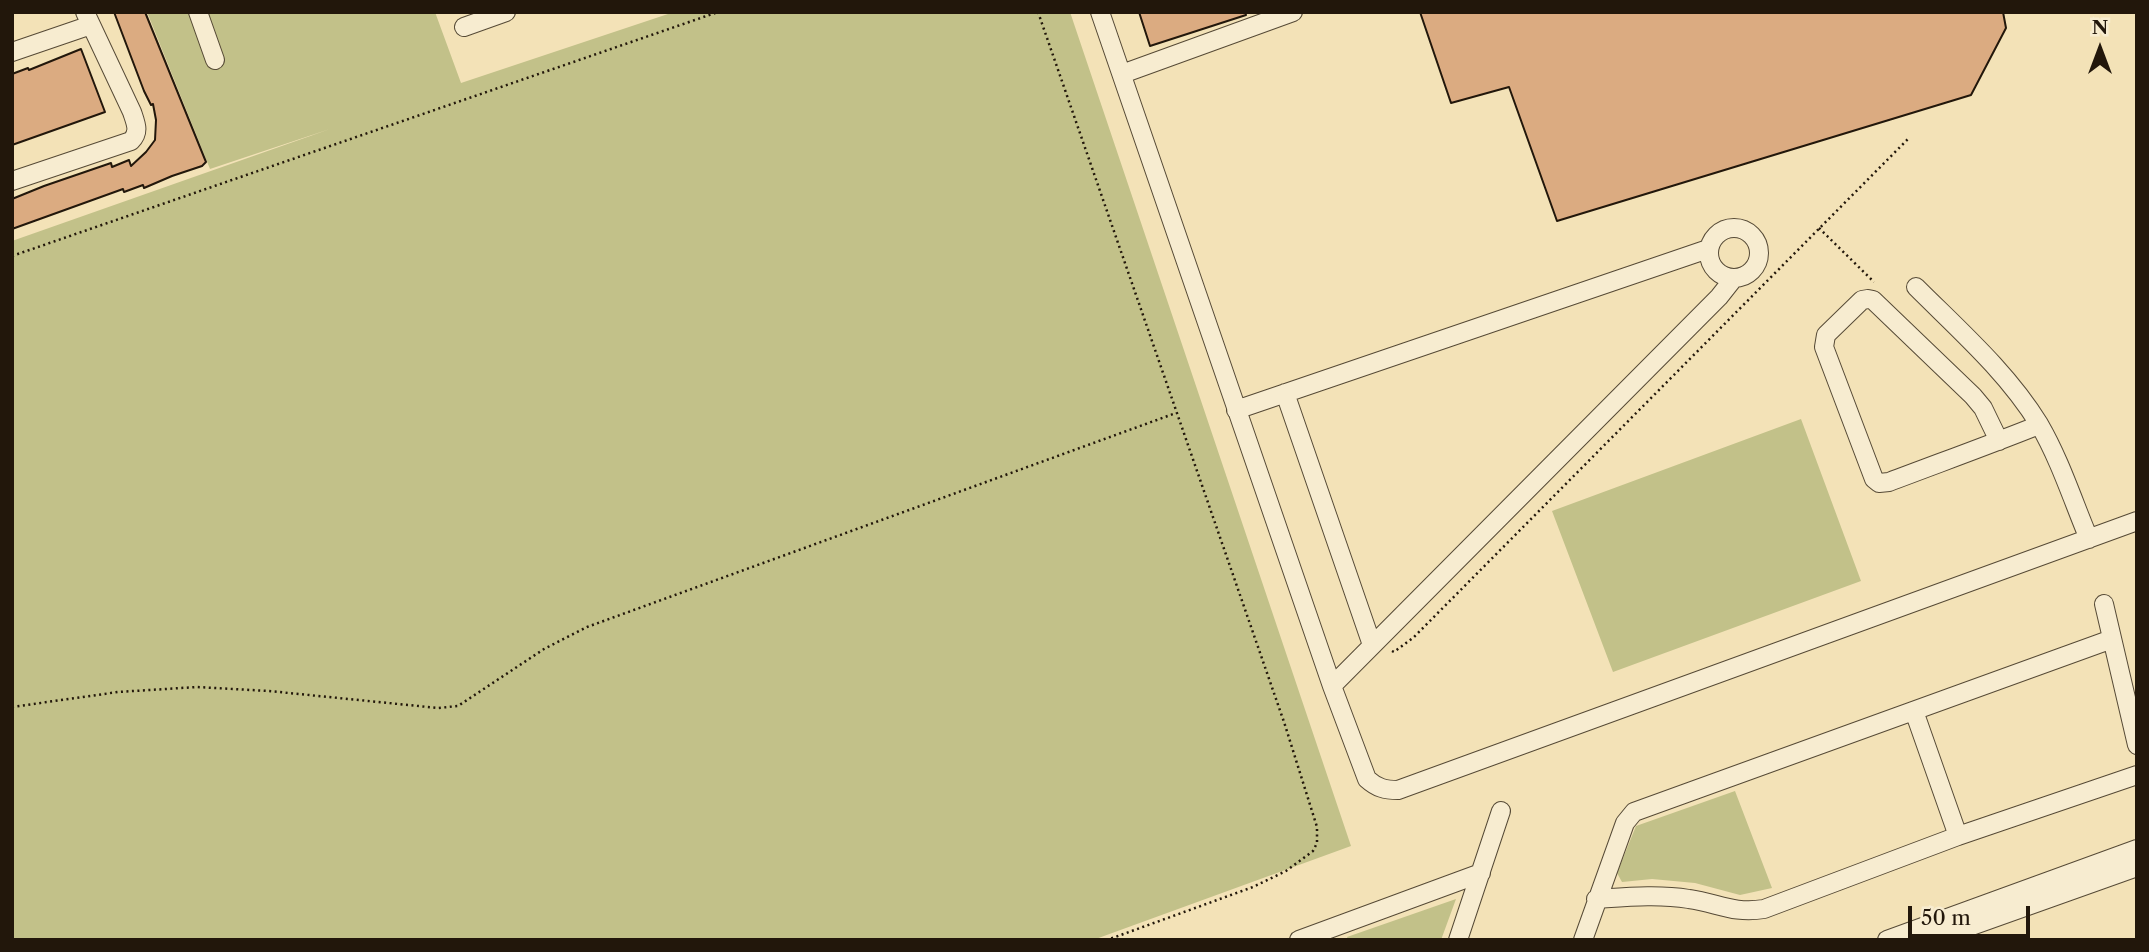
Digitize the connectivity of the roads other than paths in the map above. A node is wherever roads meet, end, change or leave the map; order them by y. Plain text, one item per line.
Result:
1 (198, 12) edge
2 (1100, 12) edge
3 (1293, 12) edge
4 (502, 13) edge
5 (88, 19) edge
6 (464, 27) dead end
7 (12, 52) edge
8 (215, 60) dead end
9 (1122, 75) junction
10 (12, 181) edge
11 (1708, 249) junction
12 (1734, 278) junction
13 (1916, 287) dead end
14 (1285, 393) junction
15 (1236, 410) junction
16 (2039, 425) junction
17 (1998, 441) junction
18 (2137, 521) edge
19 (2089, 539) junction
20 (2104, 604) dead end
21 (2112, 639) junction
22 (1372, 645) junction
23 (1332, 687) junction
24 (1914, 711) junction
25 (2137, 745) edge
26 (2137, 775) edge
27 (1501, 811) dead end
28 (1958, 836) junction
29 (2137, 849) edge
30 (2137, 867) edge
31 (1481, 873) junction
32 (1596, 900) junction
33 (1331, 934) edge
34 (1299, 940) edge
35 (1458, 940) edge
36 (1583, 940) edge
37 (1887, 940) edge
38 (1932, 940) edge

1 - 8 street
2 - 9 street
3 - 9 street
4 - 6 street
5 - 7 street
5 - 10 street
9 - 15 street
11 - 12 street
11 - 12 street
11 - 14 street
12 - 22 street
13 - 16 street
14 - 15 street
14 - 22 street
15 - 23 street
16 - 17 street
16 - 19 street
17 - 17 street
18 - 19 street
19 - 23 street
20 - 21 street
21 - 24 street
21 - 25 street
22 - 23 street
24 - 28 street
24 - 32 street
26 - 28 street
27 - 31 street
28 - 32 street
29 - 37 street
30 - 38 street
31 - 33 street
31 - 35 street
32 - 36 street
33 - 34 street

